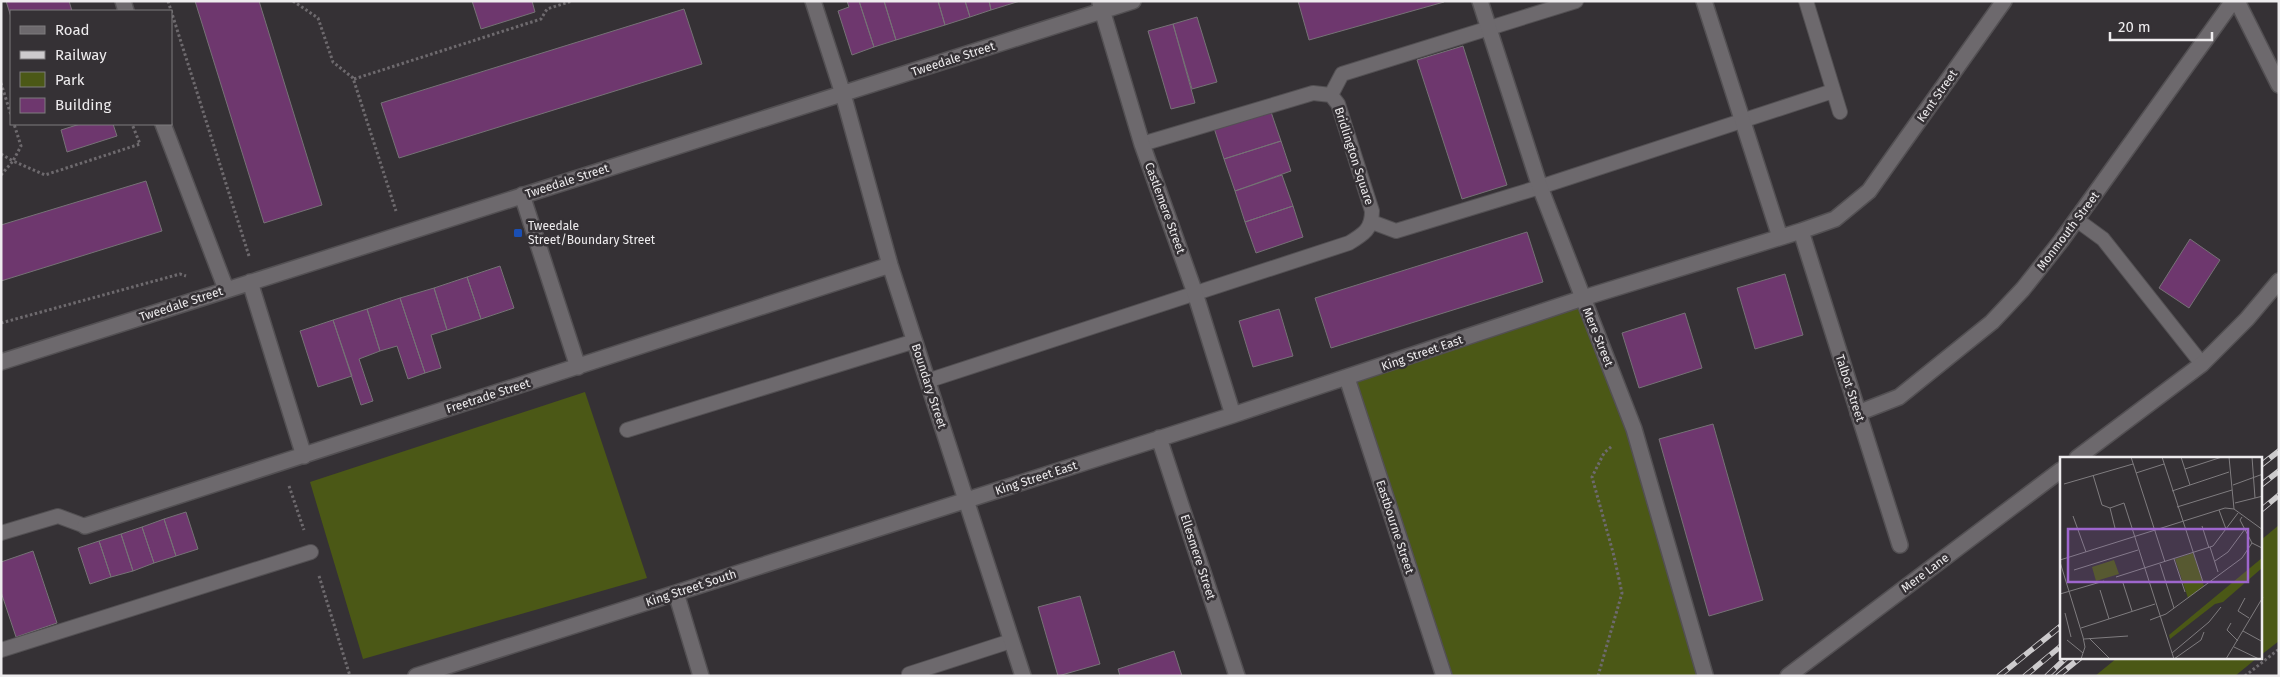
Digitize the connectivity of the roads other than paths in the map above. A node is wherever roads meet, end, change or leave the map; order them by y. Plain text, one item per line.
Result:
1 (813, 1) edge
2 (1133, 1) edge
3 (1480, 1) edge
4 (1576, 1) edge
5 (1704, 1) edge
6 (1806, 1) edge
7 (2233, 1) edge
8 (2237, 1) edge
9 (1999, 4) edge
10 (1101, 6) edge
11 (1490, 28) junction
12 (2279, 85) edge
13 (1834, 91) junction
14 (843, 94) junction
15 (1331, 95) junction
16 (1840, 112) dead end
17 (1743, 122) junction
18 (163, 125) edge
19 (1142, 144) junction
20 (1540, 187) junction
21 (1869, 191) joint
22 (522, 195) junction
23 (2077, 220) junction
24 (1372, 222) junction
25 (1801, 231) junction
26 (1780, 238) junction
27 (890, 265) junction
28 (253, 281) junction
29 (2279, 281) edge
30 (226, 289) junction
31 (1195, 293) junction
32 (1583, 298) junction
33 (915, 340) junction
34 (1, 362) edge
35 (2202, 364) junction
36 (578, 367) junction
37 (1347, 378) junction
38 (928, 381) junction
39 (1858, 413) junction
40 (1233, 414) junction
41 (627, 430) dead end
42 (1159, 438) junction
43 (304, 456) junction
44 (2078, 457) edge
45 (2060, 471) edge
46 (966, 500) junction
47 (85, 526) joint
48 (1, 533) edge
49 (1900, 546) dead end
50 (311, 552) dead end
51 (676, 593) junction
52 (1011, 641) junction
53 (1, 650) edge
54 (910, 674) dead end
55 (1705, 675) edge
56 (416, 676) edge
57 (701, 676) edge
58 (1022, 676) edge
59 (1237, 676) edge
60 (1444, 676) edge
61 (1788, 676) edge

1 - 14 street, Boundary Street
2 - 10 street, Tweedale Street
3 - 11 street, Mere Street
4 - 11 lane
5 - 17 street
6 - 13 lane
7 - 23 street, Monmouth Street
8 - 12 street
9 - 21 street, Kent Street
10 - 14 street, Tweedale Street
10 - 19 street, Castlemere Street
11 - 15 lane
11 - 20 street, Mere Street
13 - 16 lane
13 - 17 lane
14 - 22 street, Tweedale Street
14 - 27 street, Boundary Street
15 - 19 lane, Bridlington Square
15 - 24 lane, Bridlington Square
17 - 20 lane
17 - 26 street
18 - 30 street
19 - 31 street, Castlemere Street
20 - 24 lane
20 - 32 street, Mere Street
21 - 25 street, King Street East
22 - 28 street, Tweedale Street
22 - 36 street
23 - 35 lane
23 - 39 street, Monmouth Street
24 - 31 lane, Bridlington Square
25 - 26 street, King Street East
25 - 39 street, Talbot Street
26 - 32 street, King Street East
27 - 33 street, Boundary Street
27 - 36 street, Freetrade Street
28 - 30 street, Tweedale Street
28 - 43 street
29 - 35 street
30 - 34 street, Tweedale Street
31 - 38 lane, Bridlington Square
31 - 40 street, Castlemere Street
32 - 37 street, King Street East
32 - 55 street, Mere Street
33 - 38 street, Boundary Street
33 - 41 lane
35 - 44 street
36 - 43 street, Freetrade Street
37 - 40 street, King Street East
37 - 60 street, Eastbourne Street
38 - 46 street, Boundary Street
39 - 49 street, Talbot Street
40 - 42 street, King Street East
42 - 46 street, King Street East
42 - 59 street, Ellesmere Street
43 - 47 street, Freetrade Street
45 - 61 street, Mere Lane
46 - 51 street, King Street South
46 - 52 street, Boundary Street
47 - 48 lane
50 - 53 lane
51 - 56 street, King Street South
51 - 57 street
52 - 54 lane
52 - 58 street, Boundary Street

